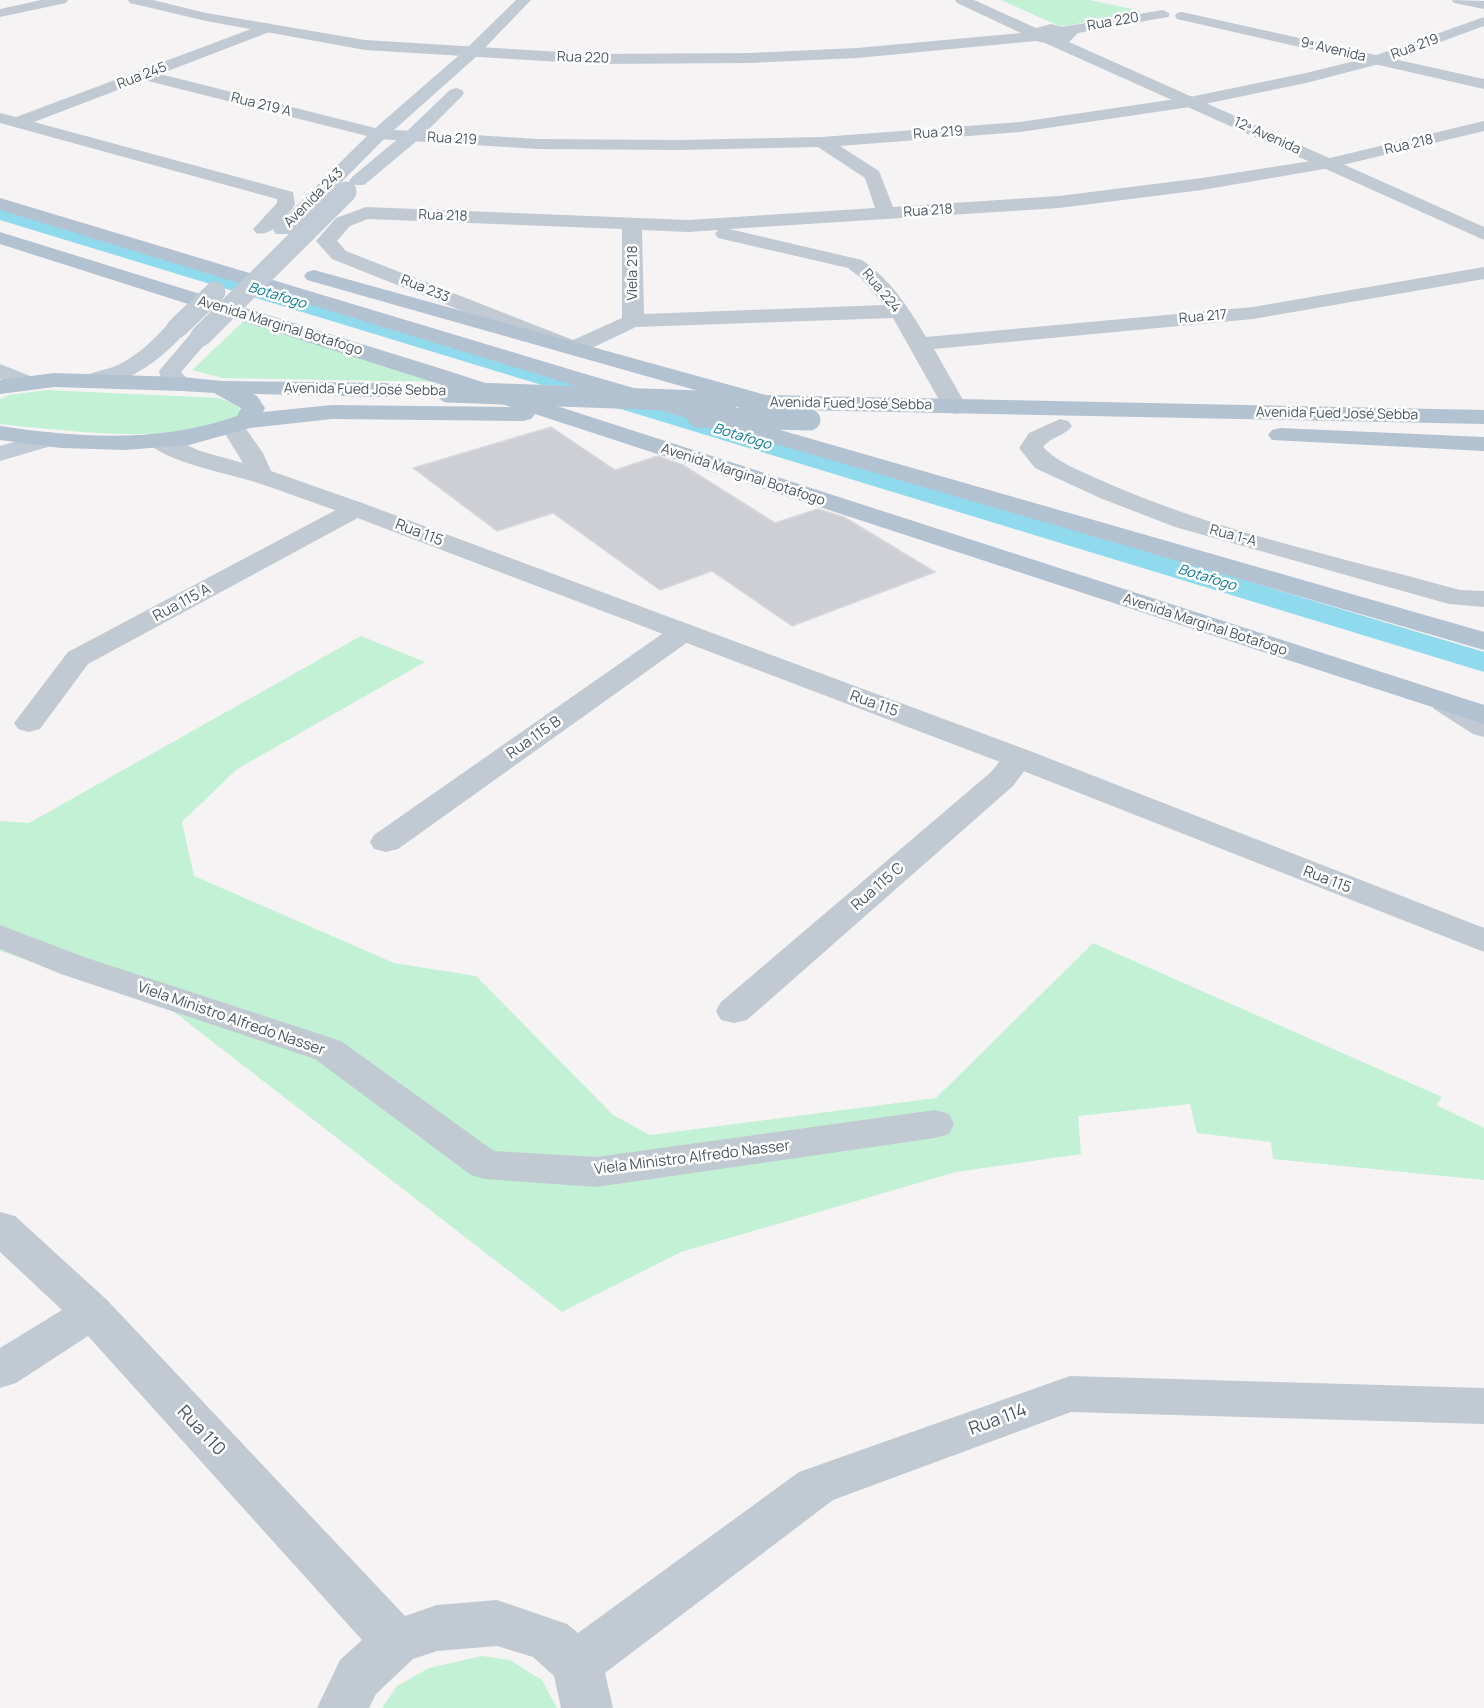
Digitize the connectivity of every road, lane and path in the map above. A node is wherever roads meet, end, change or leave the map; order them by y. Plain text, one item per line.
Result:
1 (61, 0) edge
2 (135, 0) edge
3 (524, 0) edge
4 (962, 0) edge
5 (988, 0) edge
6 (1459, 0) edge
7 (1129, 4) dead end
8 (1484, 5) edge
9 (1173, 9) junction
10 (0, 13) edge
11 (1484, 21) edge
12 (267, 28) junction
13 (1052, 34) junction
14 (510, 39) dead end
15 (471, 53) junction
16 (495, 54) junction
17 (1384, 58) junction
18 (144, 75) junction
19 (1484, 76) edge
20 (1484, 84) edge
21 (1211, 98) junction
22 (1190, 102) junction
23 (8, 121) edge
24 (1484, 126) edge
25 (379, 134) junction
26 (412, 136) junction
27 (822, 142) junction
28 (1352, 159) junction
29 (1330, 163) junction
30 (4, 205) edge
31 (366, 213) joint
32 (886, 214) junction
33 (1484, 216) edge
34 (632, 225) junction
35 (688, 226) junction
36 (273, 230) junction
37 (1484, 234) edge
38 (0, 238) edge
39 (1484, 273) edge
40 (899, 311) junction
41 (633, 321) junction
42 (919, 344) junction
43 (575, 349) junction
44 (94, 380) junction
45 (6, 382) edge
46 (182, 384) junction
47 (218, 387) junction
48 (767, 403) junction
49 (955, 406) junction
50 (1484, 417) edge
51 (821, 420) junction
52 (240, 424) junction
53 (1059, 426) junction
54 (0, 433) edge
55 (50, 439) junction
56 (159, 441) junction
57 (1484, 444) edge
58 (0, 454) edge
59 (261, 476) junction
60 (356, 510) junction
61 (1484, 599) edge
62 (682, 633) junction
63 (1484, 641) edge
64 (1445, 703) junction
65 (1484, 715) edge
66 (29, 723) dead end
67 (1484, 728) edge
68 (1019, 758) junction
69 (386, 842) dead end
70 (0, 936) edge
71 (1484, 941) edge
72 (734, 1011) dead end
73 (935, 1124) dead end
74 (0, 1227) edge
75 (92, 1312) junction
76 (0, 1370) edge
77 (1484, 1406) edge
78 (396, 1642) junction
79 (582, 1686) edge
80 (343, 1708) edge

1 - 10 street
2 - 12 street, Rua 220
3 - 15 main road, Avenida 243
4 - 13 street, 12ª Avenida
5 - 13 street, 12ª Avenida
6 - 8 street
7 - 9 street, 9ª Avenida
9 - 13 street, Rua 220
9 - 17 street, 9ª Avenida
11 - 17 street, Rua 219
12 - 15 street, Rua 220
12 - 18 street, Rua 245
13 - 16 street, Rua 220
13 - 21 street, 12ª Avenida
13 - 22 street, 12ª Avenida
14 - 16 main road, Avenida 243
15 - 16 street, Rua 220
15 - 25 main road, Avenida 243
16 - 26 main road, Avenida 243
17 - 19 street, 9ª Avenida
17 - 20 street, 9ª Avenida
17 - 21 street, Rua 219
18 - 23 street, Rua 245
18 - 25 street, Rua 219 A
21 - 22 street, Rua 219
21 - 28 street, 12ª Avenida
22 - 27 street, Rua 219
22 - 29 street, 12ª Avenida
23 - 36 street
24 - 28 street, Rua 218
25 - 26 street, Rua 219
25 - 36 main road, Avenida 243
26 - 27 street, Rua 219
26 - 46 main road, Avenida 243, bridge
27 - 32 street
28 - 29 street, Rua 218
28 - 33 street, 12ª Avenida
29 - 32 street, Rua 218
29 - 37 street, 12ª Avenida
30 - 43 main road
30 - 63 main road
31 - 34 street, Rua 218
31 - 43 street, Rua 233
32 - 35 street, Rua 218
34 - 35 street, Rua 218
34 - 41 street, Viela 218
35 - 40 street, Rua 224
36 - 44 main road, Avenida 243, bridge
38 - 64 main road, Avenida Marginal Botafogo
39 - 42 street, Rua 217
40 - 41 street
40 - 42 street, Rua 224
41 - 43 street
42 - 49 street, Rua 224
43 - 48 main road
44 - 45 main road
44 - 46 main road
46 - 47 main road
47 - 48 main road, Avenida Fued José Sebba, bridge
47 - 52 main road
48 - 49 main road, Avenida Fued José Sebba
49 - 50 main road, Avenida Fued José Sebba
49 - 51 main road
51 - 52 main road, Avenida Fued José Sebba, bridge
51 - 53 main road, Avenida Fued José Sebba
52 - 56 main road, Avenida Fued José Sebba
52 - 59 street
53 - 57 main road, Avenida Fued José Sebba
53 - 61 street, Rua 1-A
54 - 55 main road, Avenida Fued José Sebba
55 - 56 main road, Avenida Fued José Sebba
55 - 58 main road
56 - 59 street, Rua 115
59 - 60 street, Rua 115
60 - 62 street, Rua 115
60 - 66 street, Rua 115 A
62 - 68 street, Rua 115
62 - 69 street, Rua 115 B
64 - 65 main road, Avenida Marginal Botafogo
64 - 67 street
68 - 71 street, Rua 115
68 - 72 street, Rua 115 C
70 - 73 street, Viela Ministro Alfredo Nasser
74 - 75 street, Rua 110
75 - 76 street
75 - 78 street, Rua 110
77 - 79 street, Rua 114
78 - 79 street
78 - 80 street

